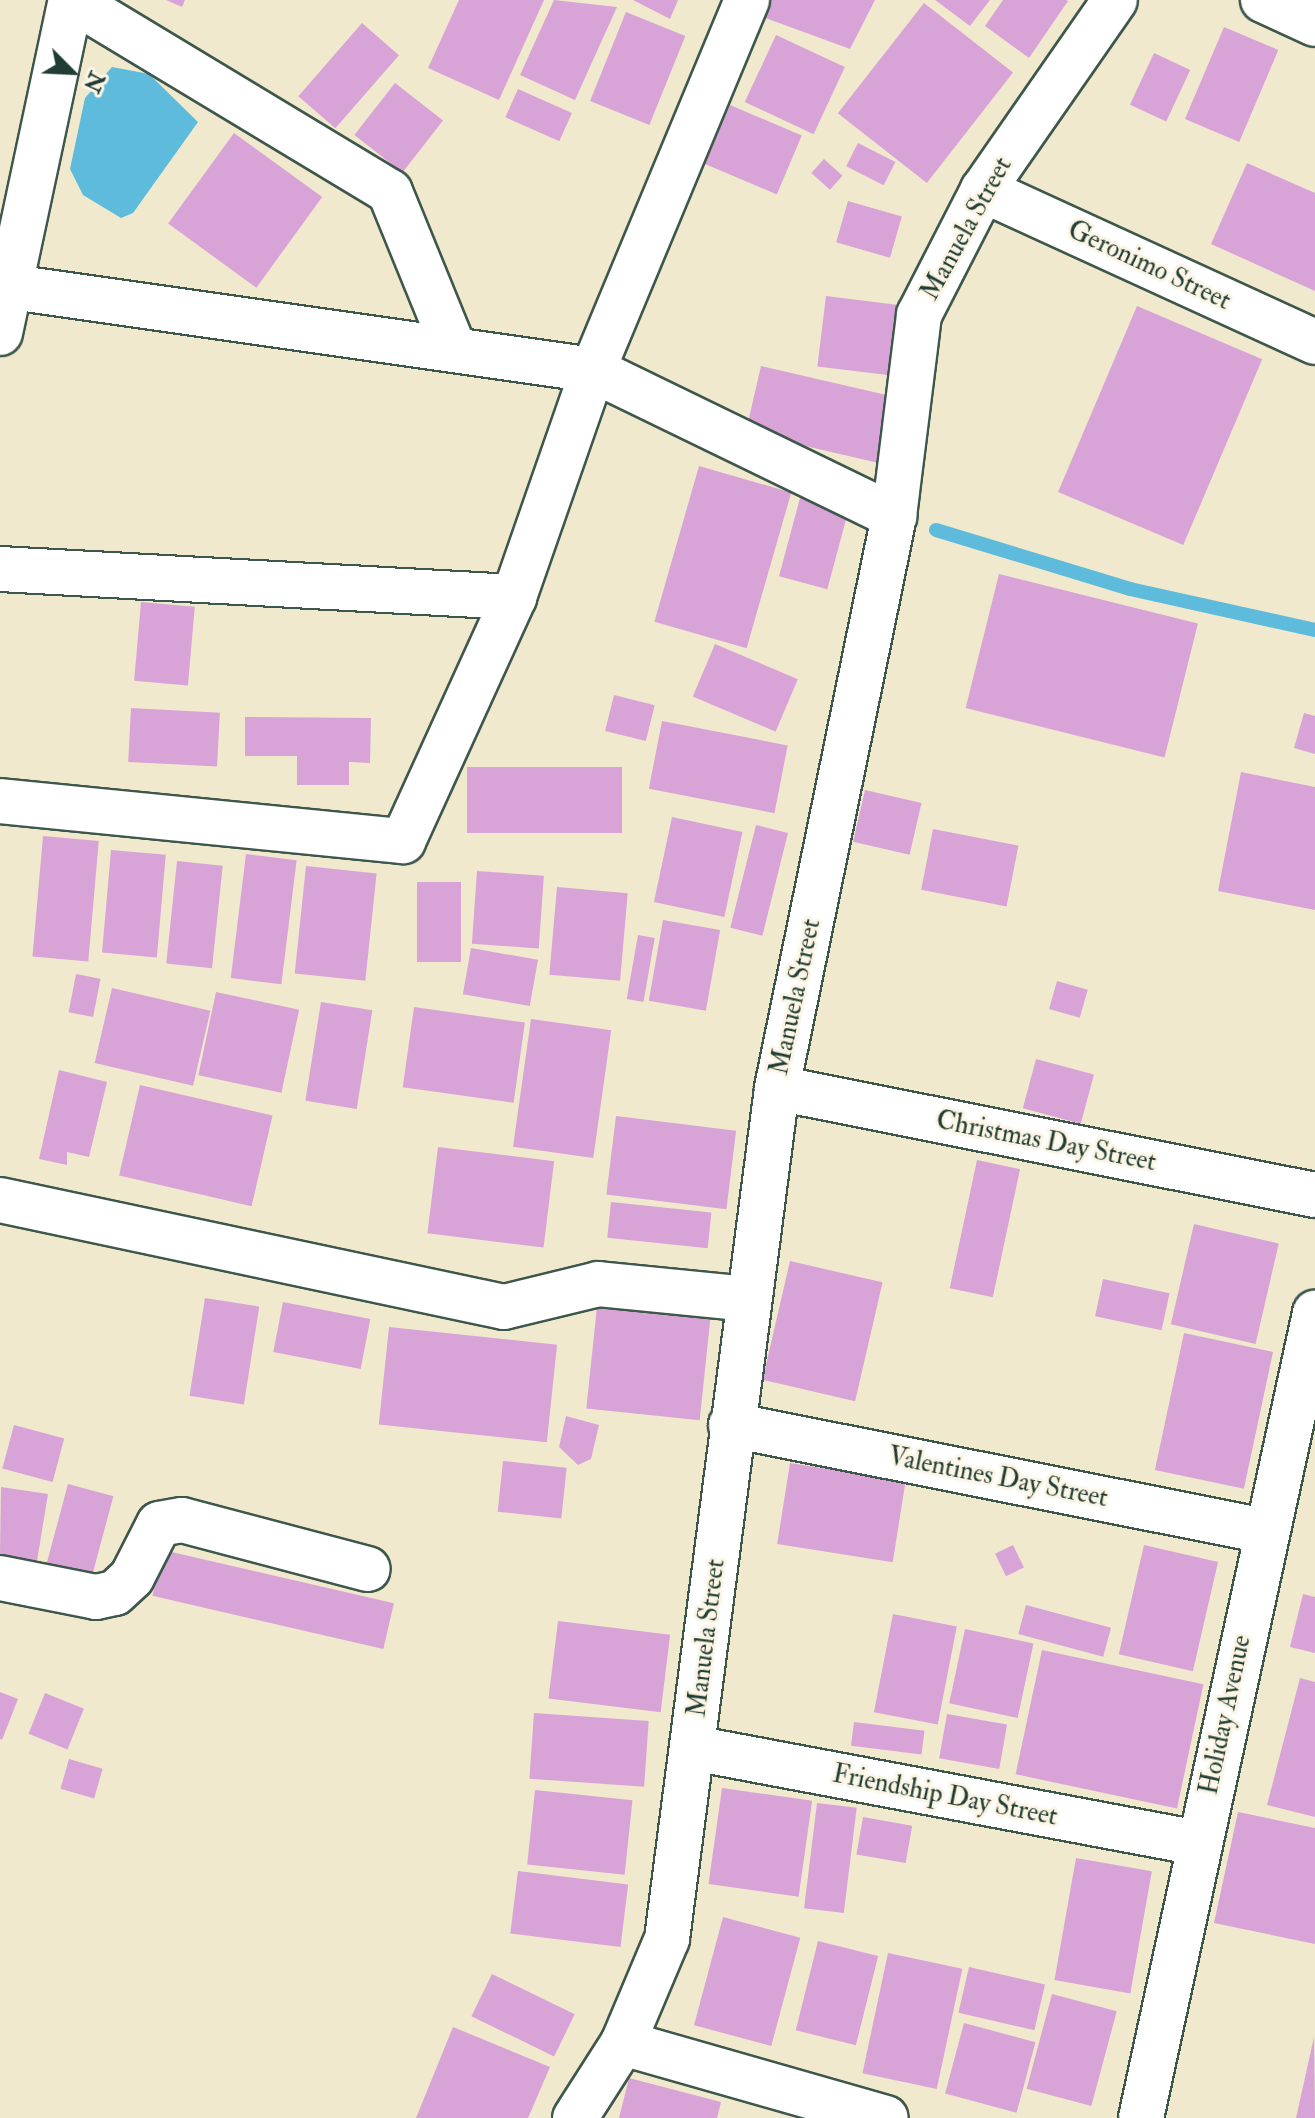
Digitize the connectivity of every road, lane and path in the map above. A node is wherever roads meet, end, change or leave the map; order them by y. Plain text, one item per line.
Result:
1 (71, 0) edge
2 (1115, 0) edge
3 (1263, 0) edge
4 (743, 1) edge
5 (1315, 24) edge
6 (983, 190) junction
7 (5, 286) junction
8 (0, 333) edge
9 (1315, 342) edge
10 (453, 346) junction
11 (593, 370) junction
12 (894, 516) junction
13 (0, 569) edge
14 (514, 597) junction
15 (0, 801) edge
16 (777, 1088) junction
17 (1315, 1195) edge
18 (0, 1200) edge
19 (748, 1299) junction
20 (1315, 1313) edge
21 (731, 1425) junction
22 (1265, 1531) junction
23 (368, 1569) dead end
24 (0, 1578) edge
25 (693, 1748) junction
26 (1198, 1843) junction
27 (623, 2043) junction
28 (575, 2118) edge
29 (886, 2118) edge
30 (1141, 2118) edge

1 - 7 street
1 - 10 street
2 - 6 street, Manuela Street
3 - 5 street
4 - 11 street
6 - 9 street, Geronimo Street
6 - 12 street, Manuela Street
7 - 8 street
7 - 10 street
10 - 11 street
11 - 12 street
11 - 14 street
12 - 16 street, Manuela Street
13 - 14 street
14 - 15 street
16 - 17 street, Christmas Day Street
16 - 19 street, Manuela Street
18 - 19 street
19 - 21 street, Manuela Street
20 - 22 street, Holiday Avenue
21 - 22 street, Valentines Day Street
21 - 25 street, Manuela Street
22 - 26 street, Holiday Avenue
23 - 24 street
25 - 26 street, Friendship Day Street
25 - 27 street, Manuela Street
26 - 30 street, Holiday Avenue
27 - 28 street, Manuela Street
27 - 29 street

